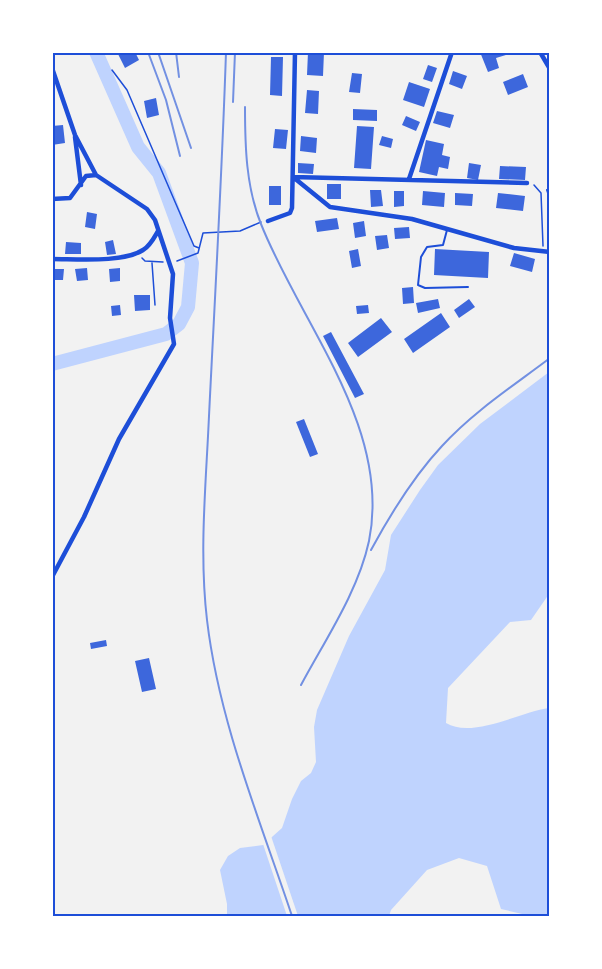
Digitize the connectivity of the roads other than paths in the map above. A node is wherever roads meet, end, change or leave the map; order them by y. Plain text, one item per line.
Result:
1 (295, 52) edge
2 (452, 52) edge
3 (541, 53) edge
4 (52, 68) edge
5 (549, 69) edge
6 (75, 135) junction
7 (96, 175) junction
8 (293, 177) junction
9 (409, 178) junction
10 (527, 183) road end
11 (81, 185) junction
12 (547, 189) dead end
13 (52, 199) edge
14 (549, 199) edge
15 (268, 221) road end
16 (447, 230) junction
17 (158, 231) junction
18 (549, 252) edge
19 (52, 259) edge
20 (468, 286) dead end
21 (52, 577) edge

1 - 8 street
2 - 9 street
3 - 5 street
4 - 6 street
6 - 7 street
6 - 11 street
7 - 11 street
7 - 17 street
8 - 9 street
8 - 15 street
8 - 16 street
9 - 10 street
11 - 13 street
12 - 14 lane
16 - 18 street
16 - 20 lane
17 - 19 street
17 - 21 street

